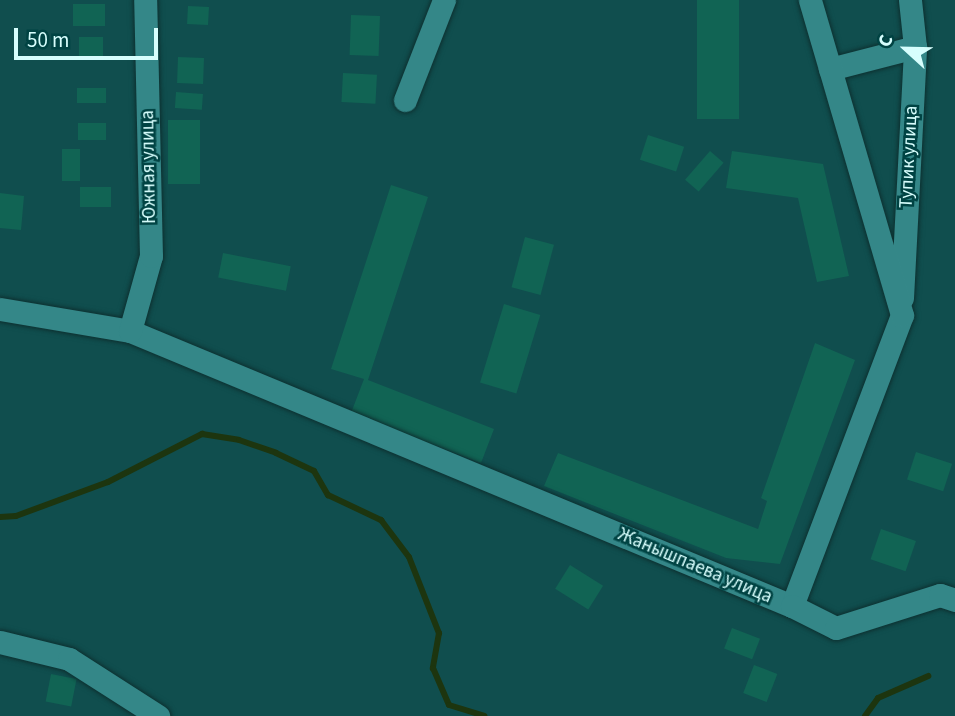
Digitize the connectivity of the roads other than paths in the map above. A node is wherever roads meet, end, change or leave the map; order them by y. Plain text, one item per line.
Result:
1 (145, 0) edge
2 (444, 0) edge
3 (810, 0) edge
4 (910, 0) edge
5 (915, 47) junction
6 (830, 69) junction
7 (405, 100) dead end
8 (0, 309) edge
9 (902, 315) junction
10 (131, 331) junction
11 (950, 593) edge
12 (792, 606) junction
13 (0, 642) edge
14 (158, 716) edge

1 - 10 street, Южная улица
2 - 7 street
3 - 6 street
4 - 5 street, Тупик улица
5 - 6 street
5 - 9 street, Тупик улица
6 - 9 street
8 - 10 street, Жанышпаева улица
9 - 12 street, Жанышпаева улица
10 - 12 street, Жанышпаева улица
11 - 12 street
13 - 14 street

